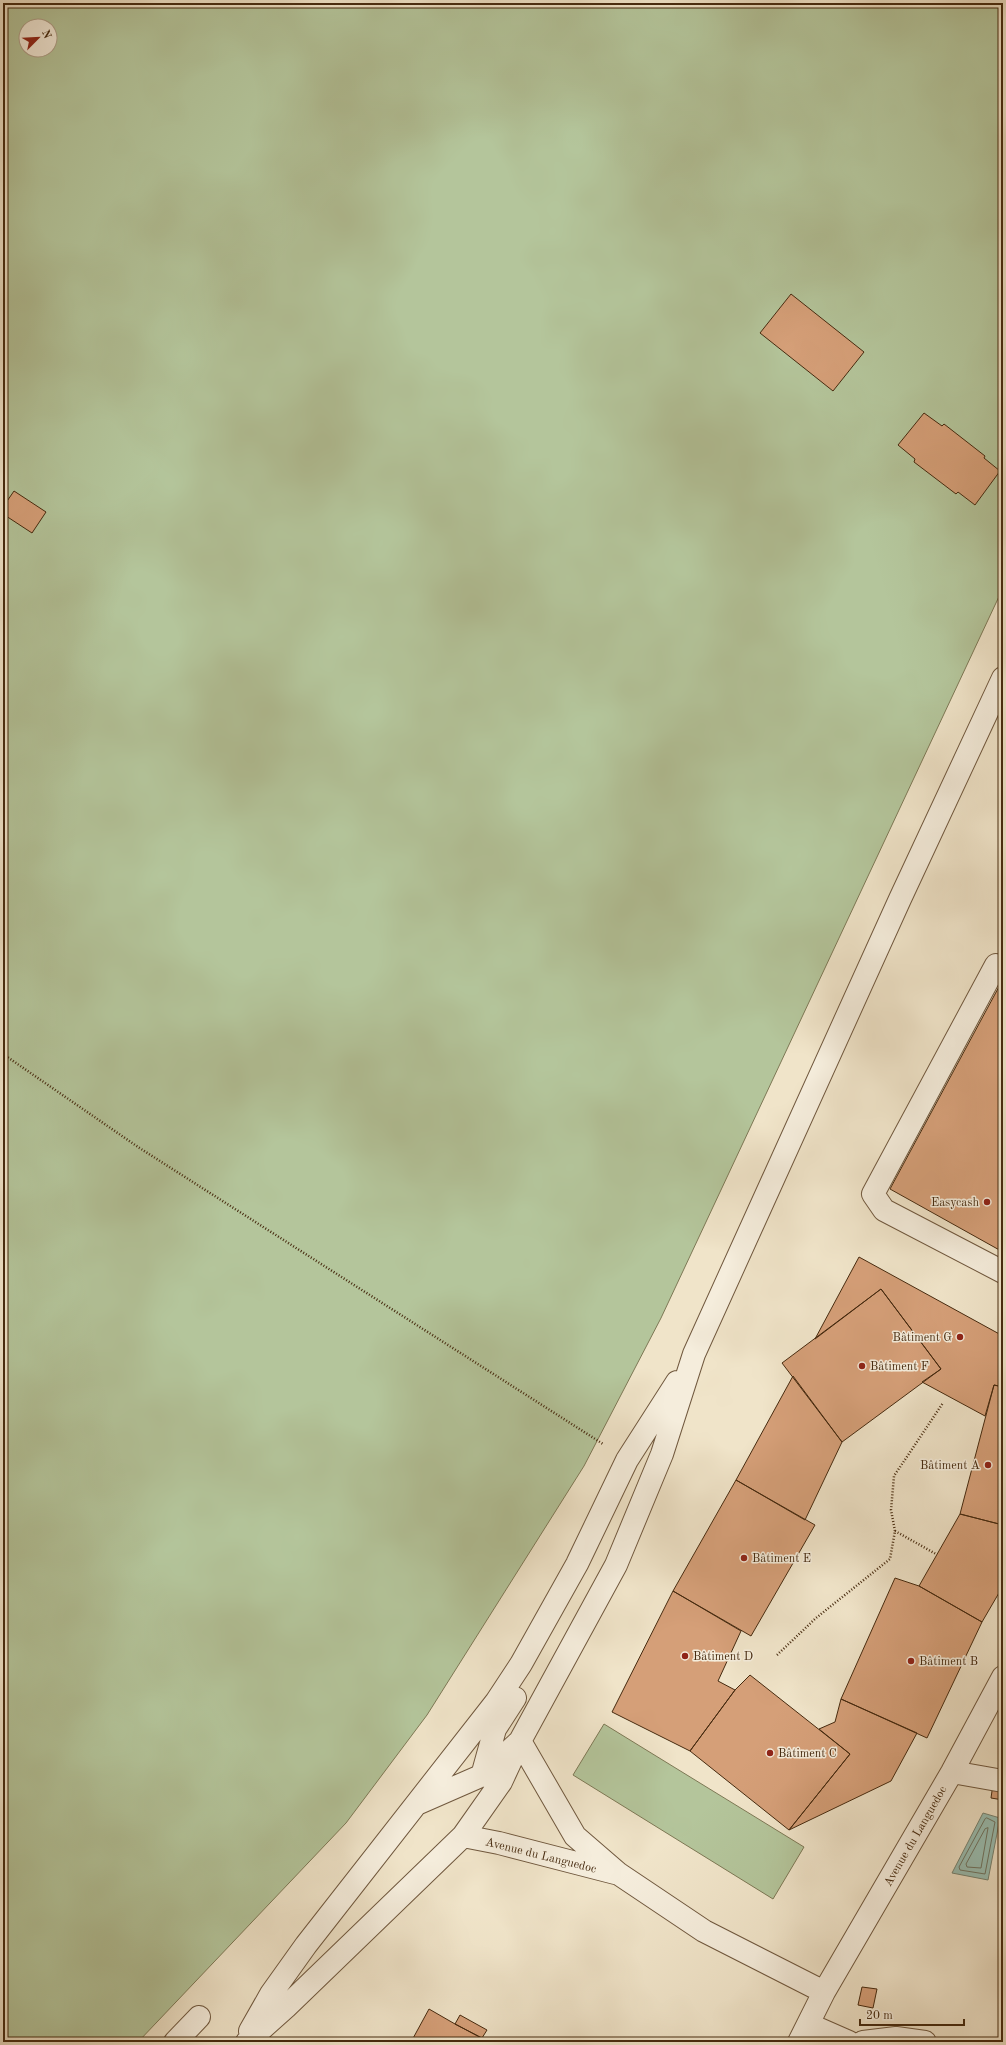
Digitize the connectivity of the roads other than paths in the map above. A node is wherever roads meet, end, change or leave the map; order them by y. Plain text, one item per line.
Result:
1 (1003, 678) edge
2 (1003, 967) edge
3 (1003, 1272) edge
4 (694, 1354) junction
5 (577, 1564) junction
6 (1003, 1677) edge
7 (994, 1714) edge
8 (520, 1741) junction
9 (952, 1772) junction
10 (482, 1775) junction
11 (1003, 1781) edge
12 (418, 1804) junction
13 (463, 1836) junction
14 (619, 1874) junction
15 (824, 1992) junction
16 (200, 2017) dead end
17 (804, 2033) edge
18 (175, 2042) edge
19 (244, 2042) edge
20 (247, 2042) edge
21 (850, 2042) edge
22 (863, 2042) edge
23 (925, 2042) edge

1 - 4 street
2 - 3 street
4 - 5 street
4 - 8 street
5 - 10 street
5 - 12 street
6 - 7 street, Avenue du Languedoc
7 - 9 street, Avenue du Languedoc
8 - 10 street
8 - 13 street
8 - 14 street, Avenue du Languedoc
9 - 11 street
9 - 15 street, Avenue du Languedoc
10 - 12 street
10 - 13 street
12 - 19 street
13 - 14 street, Avenue du Languedoc
13 - 20 street
14 - 15 street, Avenue du Languedoc
15 - 17 street, Avenue du Languedoc
16 - 18 street
17 - 21 street
22 - 23 street

